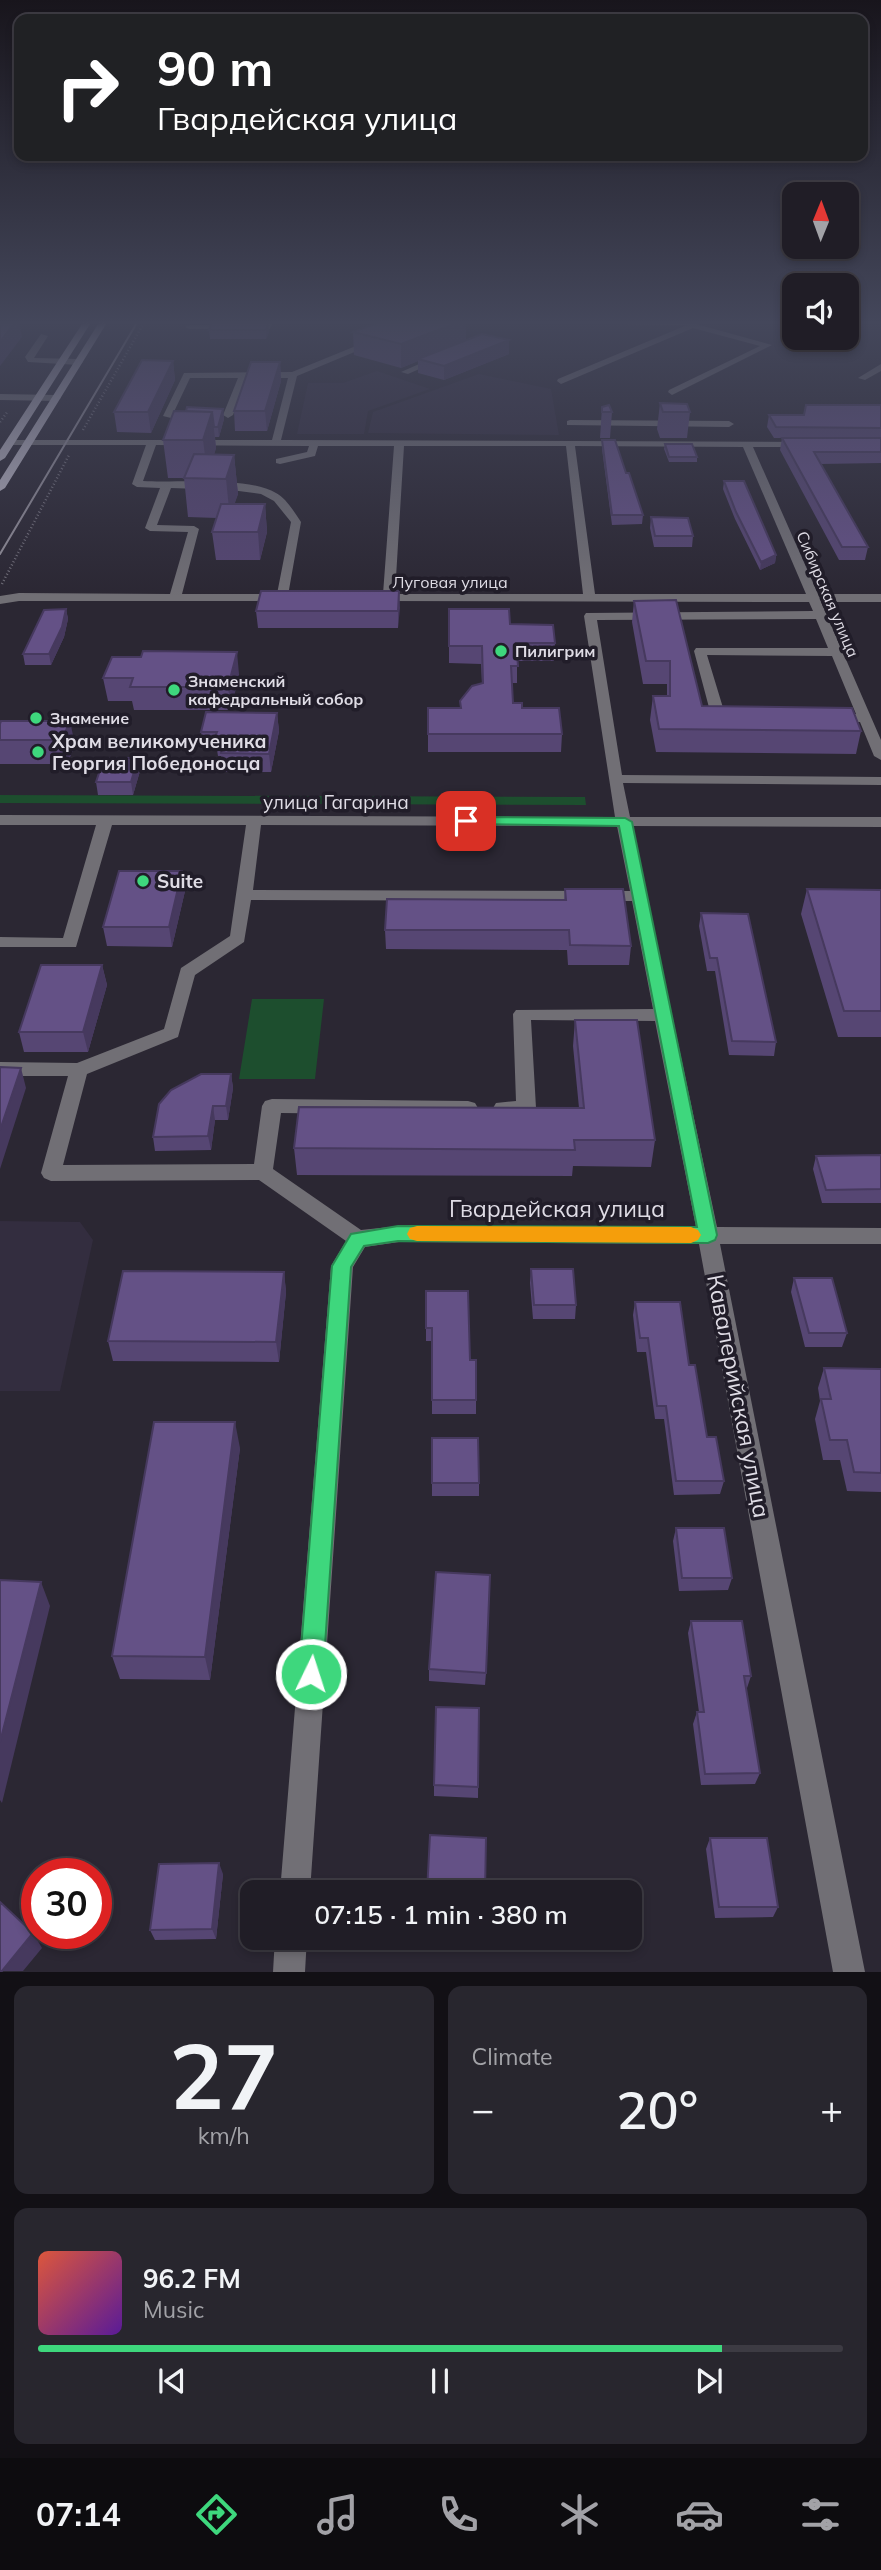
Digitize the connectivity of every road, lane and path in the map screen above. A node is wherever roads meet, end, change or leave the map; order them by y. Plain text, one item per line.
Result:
1 (28, 413) edge
2 (47, 413) edge
3 (92, 413) edge
4 (169, 413) edge
5 (283, 413) edge
6 (168, 416) dead end
7 (570, 423) dead end
8 (729, 424) dead end
9 (77, 440) dead end
10 (10, 442) junction
11 (29, 442) junction
12 (152, 442) junction
13 (276, 442) junction
14 (314, 442) junction
15 (399, 443) junction
16 (570, 443) junction
17 (747, 444) junction
18 (814, 444) edge
19 (74, 445) dead end
20 (0, 458) edge
21 (280, 461) dead end
22 (166, 487) junction
23 (0, 488) edge
24 (0, 587) edge
25 (175, 598) junction
26 (362, 598) edge
27 (389, 598) junction
28 (589, 598) junction
29 (881, 598) edge
30 (814, 599) junction
31 (0, 600) edge
32 (821, 615) junction
33 (836, 652) junction
34 (744, 716) edge
35 (824, 718) edge
36 (864, 718) junction
37 (881, 755) edge
38 (615, 779) junction
39 (881, 781) edge
40 (0, 820) edge
41 (106, 821) junction
42 (254, 821) junction
43 (625, 822) junction
44 (881, 822) edge
45 (244, 895) junction
46 (640, 896) junction
47 (0, 942) edge
48 (663, 1015) junction
49 (0, 1069) edge
50 (79, 1070) junction
51 (262, 1172) junction
52 (708, 1235) junction
53 (881, 1236) edge
54 (358, 1239) junction
55 (296, 1880) edge
56 (290, 1950) edge
57 (289, 1972) edge
58 (849, 1972) edge

1 - 10 main road
2 - 11 main road
3 - 9 path
4 - 6 street
5 - 13 street
7 - 8 street
10 - 11 street
10 - 20 main road
11 - 12 street
11 - 23 main road
12 - 13 street
12 - 22 street
13 - 14 street
14 - 15 street
14 - 21 street
15 - 16 street
15 - 27 street
16 - 17 street
16 - 28 street
17 - 18 street
17 - 30 street, Сибирская улица
19 - 24 path
22 - 25 street
22 - 25 street
25 - 31 street
26 - 27 street, Луговая улица
27 - 28 street, Луговая улица
28 - 30 street, Луговая улица
29 - 30 street, Луговая улица
30 - 32 street, Сибирская улица
32 - 33 street, Сибирская улица
32 - 38 street, Кавалерийская улица
33 - 34 street
33 - 36 street, Сибирская улица
35 - 36 street
36 - 37 street, Сибирская улица
38 - 39 street
38 - 43 street, Кавалерийская улица
40 - 41 street, улица Гагарина
41 - 42 street, улица Гагарина
41 - 47 street
42 - 43 street, улица Гагарина
42 - 45 street
43 - 44 street, улица Гагарина
43 - 46 street, Кавалерийская улица
45 - 46 street
45 - 50 street
46 - 48 street, Кавалерийская улица
48 - 51 street
48 - 52 street, Кавалерийская улица
49 - 50 street
50 - 51 street
51 - 54 street
52 - 53 street, Гвардейская улица
52 - 54 street, Гвардейская улица
52 - 58 street, Кавалерийская улица
54 - 55 street
56 - 57 street

